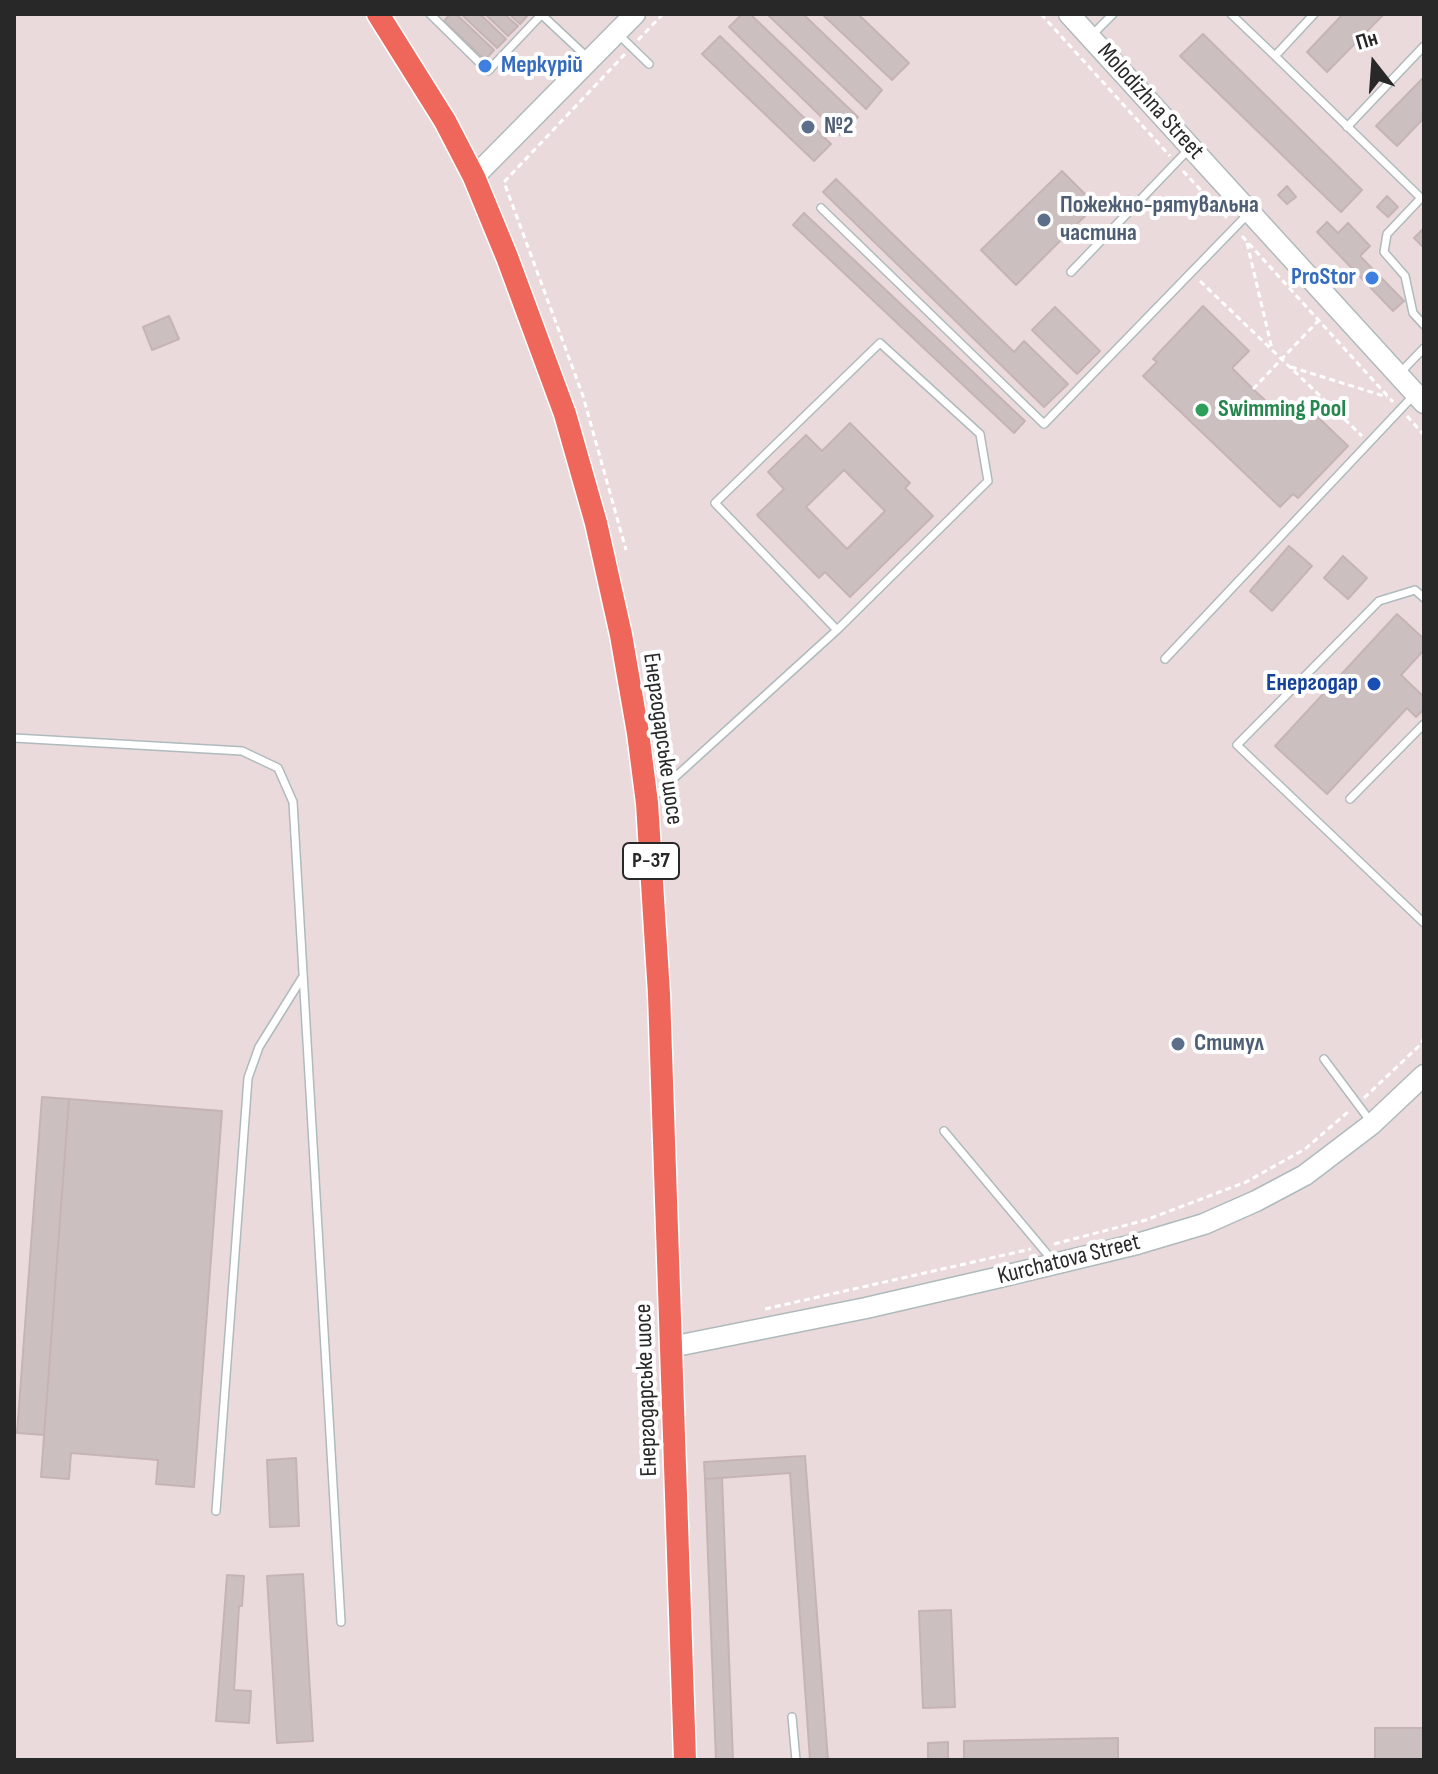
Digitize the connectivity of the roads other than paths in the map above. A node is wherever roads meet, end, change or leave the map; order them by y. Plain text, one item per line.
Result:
1 (378, 14) edge
2 (542, 14) edge
3 (635, 14) edge
4 (1069, 14) edge
5 (1113, 14) edge
6 (1231, 14) edge
7 (1314, 14) edge
8 (436, 16) edge
9 (616, 33) junction
10 (1091, 37) junction
11 (1424, 46) edge
12 (1275, 56) junction
13 (590, 60) junction
14 (649, 64) dead end
15 (1347, 127) junction
16 (1190, 147) junction
17 (474, 177) junction
18 (1423, 197) edge
19 (821, 208) dead end
20 (1249, 213) junction
21 (1071, 272) dead end
22 (1424, 325) edge
23 (1424, 348) edge
24 (1398, 374) junction
25 (1420, 398) edge
26 (1424, 598) edge
27 (837, 630) junction
28 (1165, 659) dead end
29 (1424, 724) edge
30 (14, 738) edge
31 (1350, 799) dead end
32 (647, 803) junction
33 (1424, 923) edge
34 (303, 976) junction
35 (1324, 1059) dead end
36 (1424, 1075) edge
37 (1372, 1124) junction
38 (944, 1131) dead end
39 (1056, 1264) junction
40 (671, 1347) junction
41 (216, 1511) dead end
42 (341, 1622) dead end
43 (792, 1717) dead end
44 (685, 1760) edge
45 (796, 1760) edge

1 - 17 main road, Енергодарське шосе / Р-37
2 - 8 lane
2 - 13 lane
3 - 9 street
4 - 10 street, Molodizhna Street
5 - 10 lane
6 - 12 lane
7 - 12 lane
9 - 13 street
9 - 14 lane
10 - 16 street, Molodizhna Street
11 - 15 lane
12 - 15 lane
13 - 17 street
15 - 18 lane
16 - 20 street, Molodizhna Street
16 - 21 lane
17 - 32 main road, Енергодарське шосе / Р-37
18 - 22 lane
19 - 20 lane
20 - 24 street, Molodizhna Street
23 - 24 lane
24 - 25 street, Molodizhna Street
25 - 28 lane
26 - 33 lane
27 - 27 lane
27 - 32 lane
29 - 31 lane
30 - 34 lane
32 - 40 main road, Енергодарське шосе / Р-37
34 - 41 lane
34 - 42 lane
35 - 37 lane
36 - 37 street, Kurchatova Street
37 - 39 street, Kurchatova Street
38 - 39 lane
39 - 40 street, Kurchatova Street
40 - 44 main road, Енергодарське шосе / Р-37
43 - 45 lane

